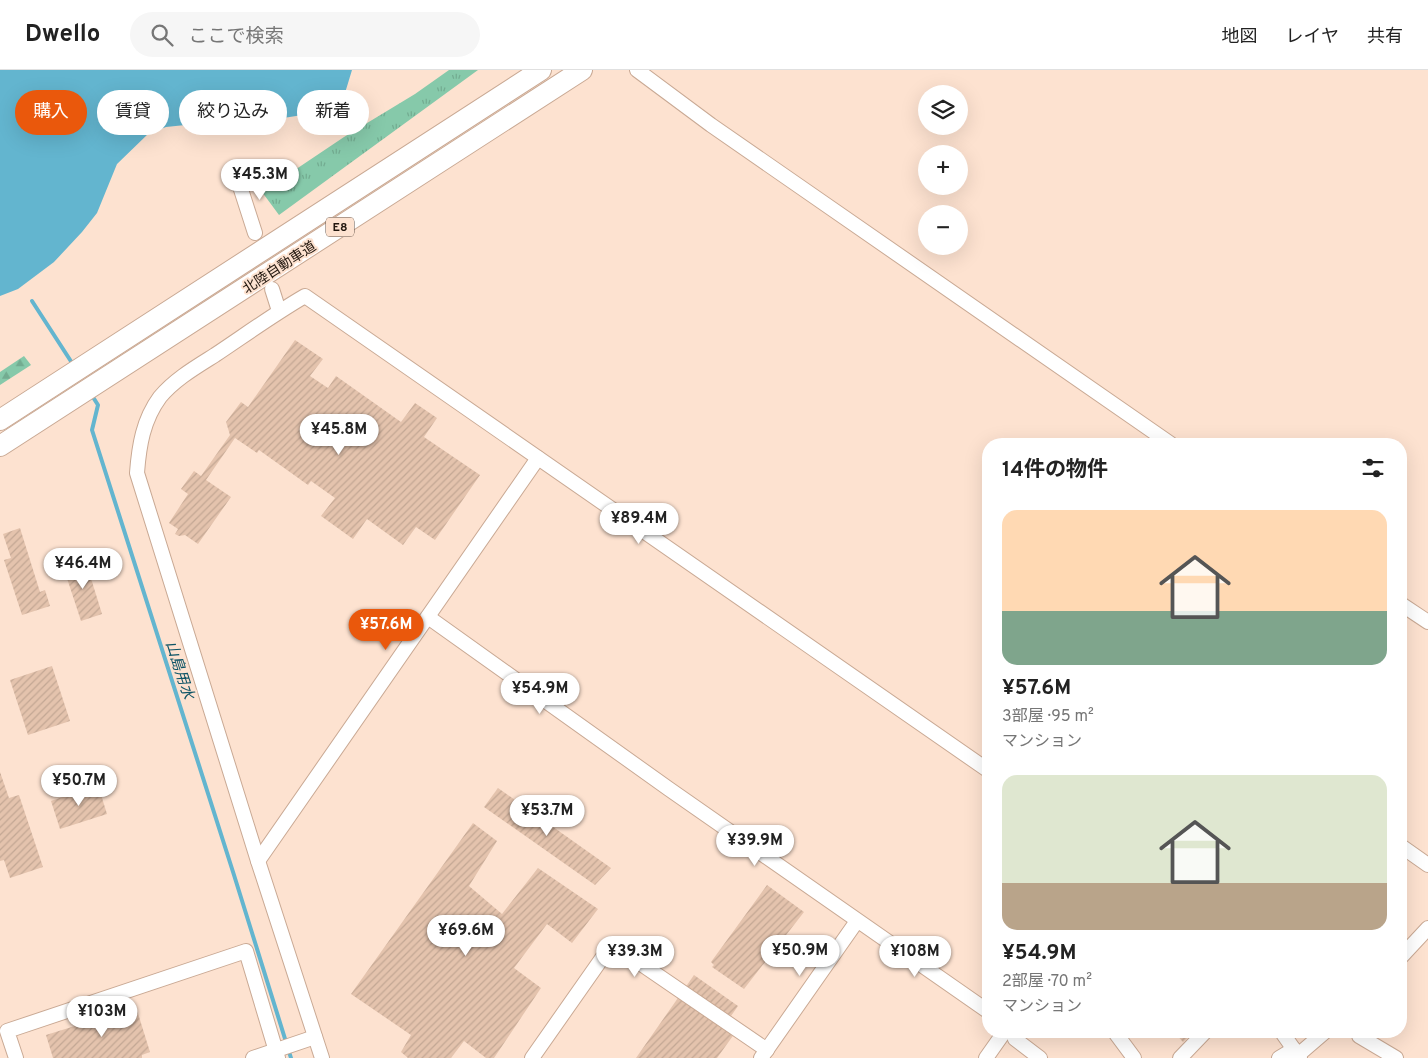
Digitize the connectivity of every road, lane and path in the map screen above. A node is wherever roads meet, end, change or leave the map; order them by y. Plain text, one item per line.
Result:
1 (541, 70) edge
2 (582, 70) edge
3 (637, 70) edge
4 (237, 177) dead end
5 (255, 233) dead end
6 (272, 289) dead end
7 (279, 311) junction
8 (0, 420) edge
9 (1162, 438) edge
10 (0, 446) edge
11 (538, 458) junction
12 (1407, 608) edge
13 (428, 617) junction
14 (1428, 622) edge
15 (982, 766) edge
16 (1407, 850) edge
17 (258, 861) junction
18 (1428, 865) edge
19 (858, 921) junction
20 (1428, 928) edge
21 (1407, 949) edge
22 (982, 1007) edge
23 (315, 1037) junction
24 (1000, 1038) edge
25 (1015, 1038) edge
26 (1119, 1038) edge
27 (1200, 1038) edge
28 (1286, 1038) edge
29 (1317, 1038) edge
30 (1362, 1038) edge
31 (276, 1054) edge
32 (764, 1054) edge
33 (1297, 1054) edge
34 (1184, 1057) edge
35 (16, 1058) edge
36 (252, 1058) edge
37 (322, 1058) edge
38 (532, 1058) edge
39 (986, 1058) edge
40 (1040, 1058) edge
41 (1134, 1058) edge
42 (1279, 1058) edge
43 (1396, 1058) edge

1 - 8 highway, 北陸自動車道 / E8
2 - 10 highway, 北陸自動車道 / E8
3 - 9 street
4 - 5 street
6 - 7 street
7 - 11 street
7 - 17 street
11 - 13 street
11 - 15 street
12 - 14 street
13 - 17 street
13 - 19 street
16 - 18 street
17 - 23 street
19 - 22 street
19 - 32 street
20 - 21 street
23 - 31 street
23 - 37 street
24 - 39 street
25 - 40 street
26 - 41 street
27 - 34 street
28 - 33 street
29 - 33 street
30 - 43 street
31 - 35 street
31 - 36 street
32 - 38 street
33 - 42 street

